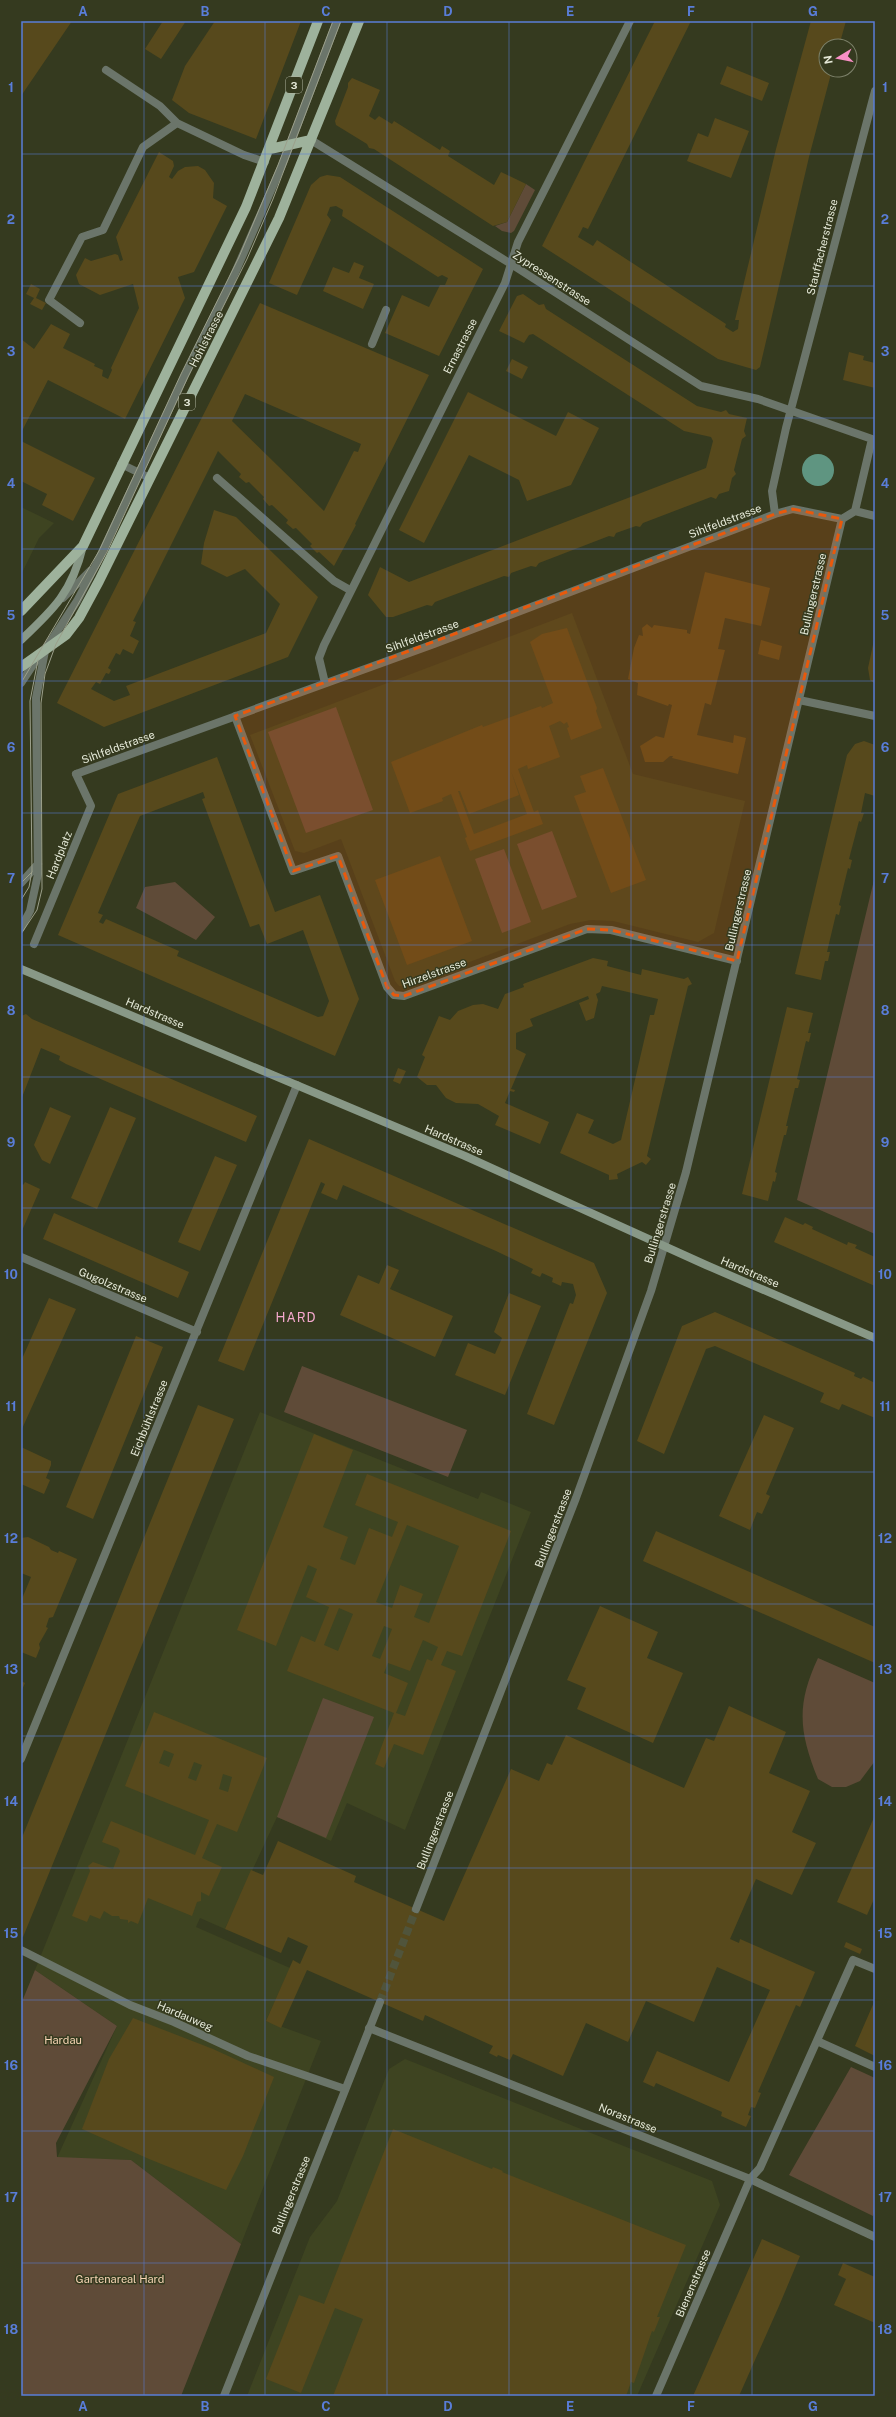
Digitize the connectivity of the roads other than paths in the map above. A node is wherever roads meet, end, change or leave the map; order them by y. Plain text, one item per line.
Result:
1 (318, 21) edge
2 (337, 21) edge
3 (359, 21) edge
4 (630, 21) edge
5 (106, 70) dead end
6 (875, 91) edge
7 (177, 123) junction
8 (311, 140) junction
9 (290, 144) junction
10 (270, 148) junction
11 (265, 162) junction
12 (511, 264) junction
13 (386, 310) dead end
14 (80, 323) dead end
15 (372, 344) dead end
16 (791, 410) junction
17 (874, 439) edge
18 (121, 464) junction
19 (139, 473) junction
20 (150, 478) junction
21 (218, 478) dead end
22 (855, 511) junction
23 (775, 514) junction
24 (875, 516) edge
25 (842, 519) junction
26 (83, 546) junction
27 (97, 563) junction
28 (350, 590) junction
29 (63, 598) junction
30 (21, 611) edge
31 (21, 640) edge
32 (45, 651) junction
33 (21, 667) edge
34 (21, 683) edge
35 (325, 683) junction
36 (799, 700) junction
37 (235, 716) junction
38 (875, 716) edge
39 (76, 774) joint
40 (38, 864) junction
41 (21, 883) edge
42 (21, 928) edge
43 (34, 944) dead end
44 (737, 961) junction
45 (21, 969) edge
46 (297, 1084) junction
47 (665, 1245) junction
48 (21, 1257) edge
49 (196, 1332) junction
50 (875, 1338) edge
51 (21, 1759) edge
52 (416, 1909) tunnel mouth
53 (21, 1950) edge
54 (875, 1969) edge
55 (380, 2002) tunnel mouth
56 (369, 2028) junction
57 (817, 2041) junction
58 (875, 2066) edge
59 (345, 2089) junction
60 (750, 2179) junction
61 (875, 2238) edge
62 (224, 2396) edge
63 (656, 2396) edge

1 - 10 main road, Hohlstrasse / 3
2 - 9 street, Hohlstrasse
3 - 8 main road, Hohlstrasse / 3
4 - 12 street, Ernastrasse
5 - 7 street
6 - 16 street, Stauffacherstrasse
7 - 11 street
7 - 14 street
8 - 9 main road
8 - 12 street, Zypressenstrasse
8 - 20 main road, Hohlstrasse / 3
9 - 10 main road
9 - 19 street, Hohlstrasse
10 - 11 main road, Hohlstrasse / 3
11 - 18 main road, Hohlstrasse / 3
12 - 16 street, Zypressenstrasse
12 - 28 street, Ernastrasse
13 - 15 street
16 - 17 street, Zypressenstrasse
16 - 23 street, Stauffacherstrasse
17 - 22 street
18 - 19 street
18 - 26 main road, Hohlstrasse / 3
19 - 20 street
19 - 27 street, Hohlstrasse
20 - 32 main road, Hohlstrasse / 3
21 - 28 street
22 - 24 street
22 - 25 street
23 - 25 street, Sihlfeldstrasse
23 - 35 street, Sihlfeldstrasse
25 - 36 street, Bullingerstrasse
26 - 29 main road, Hohlstrasse
26 - 30 main road, 3
27 - 29 street
27 - 32 street, Hohlstrasse
28 - 35 street, Ernastrasse
29 - 31 main road, Hohlstrasse
32 - 33 main road, Hohlstrasse / 3
32 - 34 street
32 - 40 street
35 - 37 street, Sihlfeldstrasse
36 - 38 street
36 - 44 street, Bullingerstrasse
37 - 39 street, Sihlfeldstrasse
37 - 44 street, Hirzelstrasse
39 - 43 street, Hardplatz
40 - 41 street
40 - 42 street
44 - 47 street, Bullingerstrasse
45 - 46 main road, Hardstrasse
46 - 47 main road, Hardstrasse
46 - 49 street, Eichbühlstrasse
47 - 50 main road, Hardstrasse
47 - 52 street, Bullingerstrasse
48 - 49 street, Gugolzstrasse
49 - 51 street, Eichbühlstrasse
53 - 59 street, Hardauweg
54 - 57 street, Bienenstrasse
55 - 56 street, Bullingerstrasse
56 - 59 street, Bullingerstrasse
56 - 60 street, Norastrasse
57 - 58 street
57 - 60 street, Bienenstrasse
59 - 62 street, Bullingerstrasse
60 - 61 street, Norastrasse
60 - 63 street, Bienenstrasse

